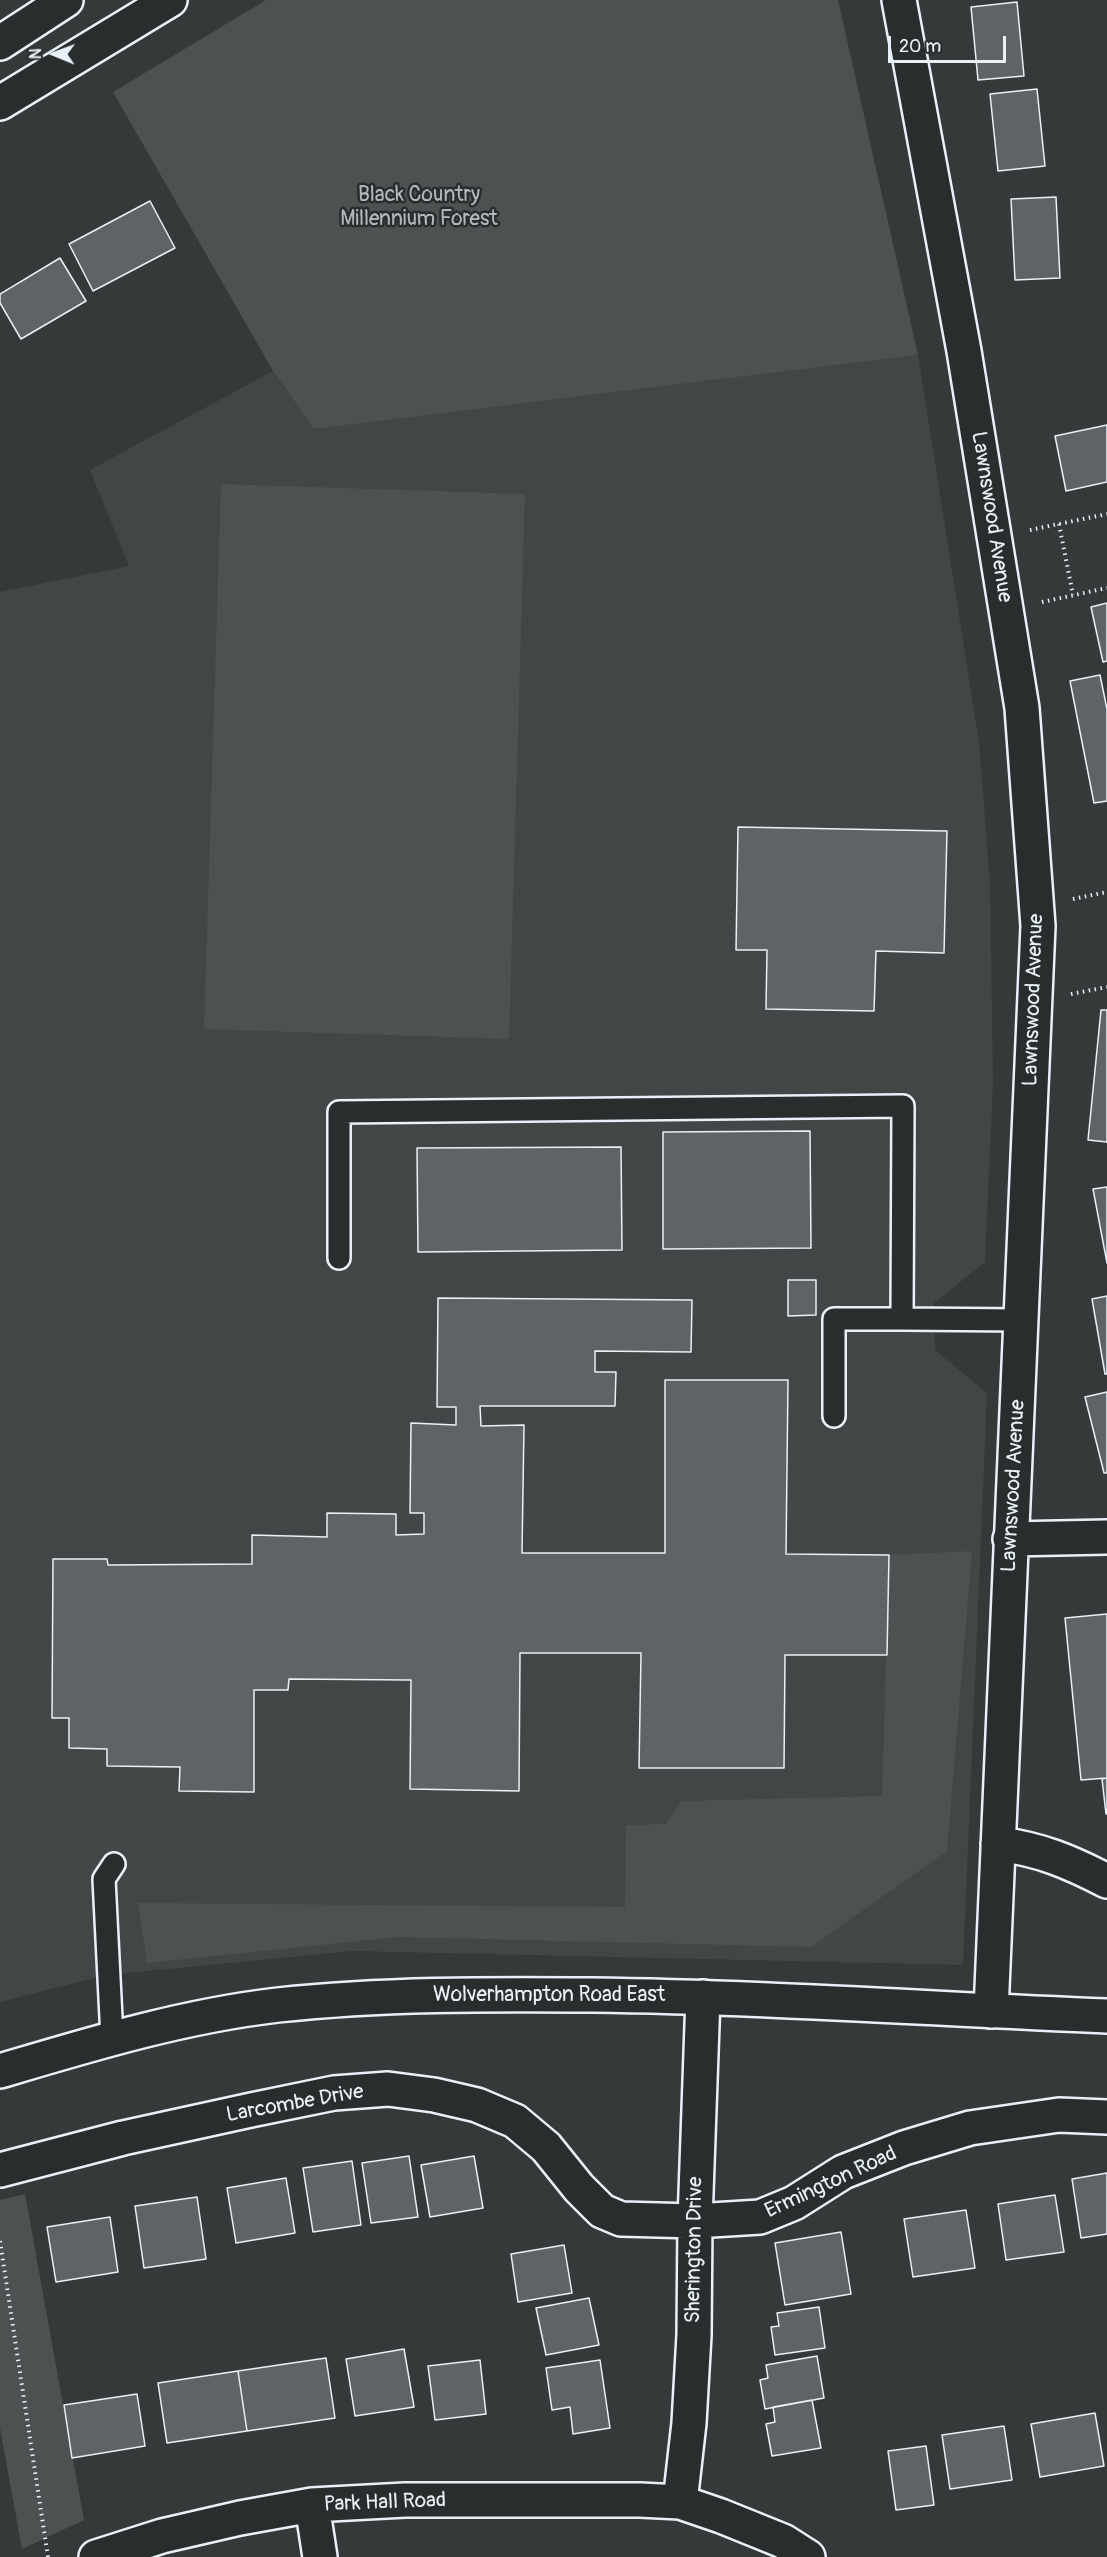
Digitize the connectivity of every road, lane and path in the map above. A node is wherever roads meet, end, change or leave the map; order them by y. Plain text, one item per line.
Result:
1 (66, 0) edge
2 (170, 0) edge
3 (899, 0) edge
4 (0, 43) edge
5 (0, 103) edge
6 (1107, 514) edge
7 (1059, 524) junction
8 (994, 538) junction
9 (1107, 588) edge
10 (1073, 595) junction
11 (1006, 609) junction
12 (339, 1258) dead end
13 (902, 1319) junction
14 (1022, 1320) junction
15 (834, 1416) dead end
16 (1107, 1537) edge
17 (1010, 1539) junction
18 (999, 1844) junction
19 (114, 1864) dead end
20 (1107, 1881) edge
21 (704, 1996) junction
22 (991, 2011) junction
23 (1107, 2016) edge
24 (112, 2038) junction
25 (0, 2071) edge
26 (1107, 2117) edge
27 (0, 2170) edge
28 (695, 2221) junction
29 (0, 2241) edge
30 (680, 2502) junction
31 (312, 2505) junction
32 (48, 2557) edge
33 (96, 2557) edge
34 (320, 2557) edge
35 (808, 2557) edge

1 - 4 main road
2 - 5 main road
3 - 8 main road, Lawnswood Avenue
6 - 7 path
7 - 8 path
7 - 10 path
8 - 11 main road, Lawnswood Avenue
9 - 10 path
10 - 11 path
11 - 14 main road, Lawnswood Avenue
12 - 13 lane
13 - 14 lane
13 - 15 lane
14 - 17 main road, Lawnswood Avenue
16 - 17 main road
17 - 18 main road, Lawnswood Avenue
18 - 20 main road
18 - 22 main road, Lawnswood Avenue
19 - 24 lane
21 - 22 main road, Wolverhampton Road East
21 - 24 main road, Wolverhampton Road East
21 - 28 main road, Sherington Drive
22 - 23 main road, Wolverhampton Road East
24 - 25 main road, Wolverhampton Road East
26 - 28 main road, Ermington Road
27 - 28 main road, Larcombe Drive
28 - 30 main road, Sherington Drive
29 - 32 path
30 - 31 main road, Park Hall Road
30 - 35 main road, Park Hall Road
31 - 33 main road, Park Hall Road
31 - 34 main road

